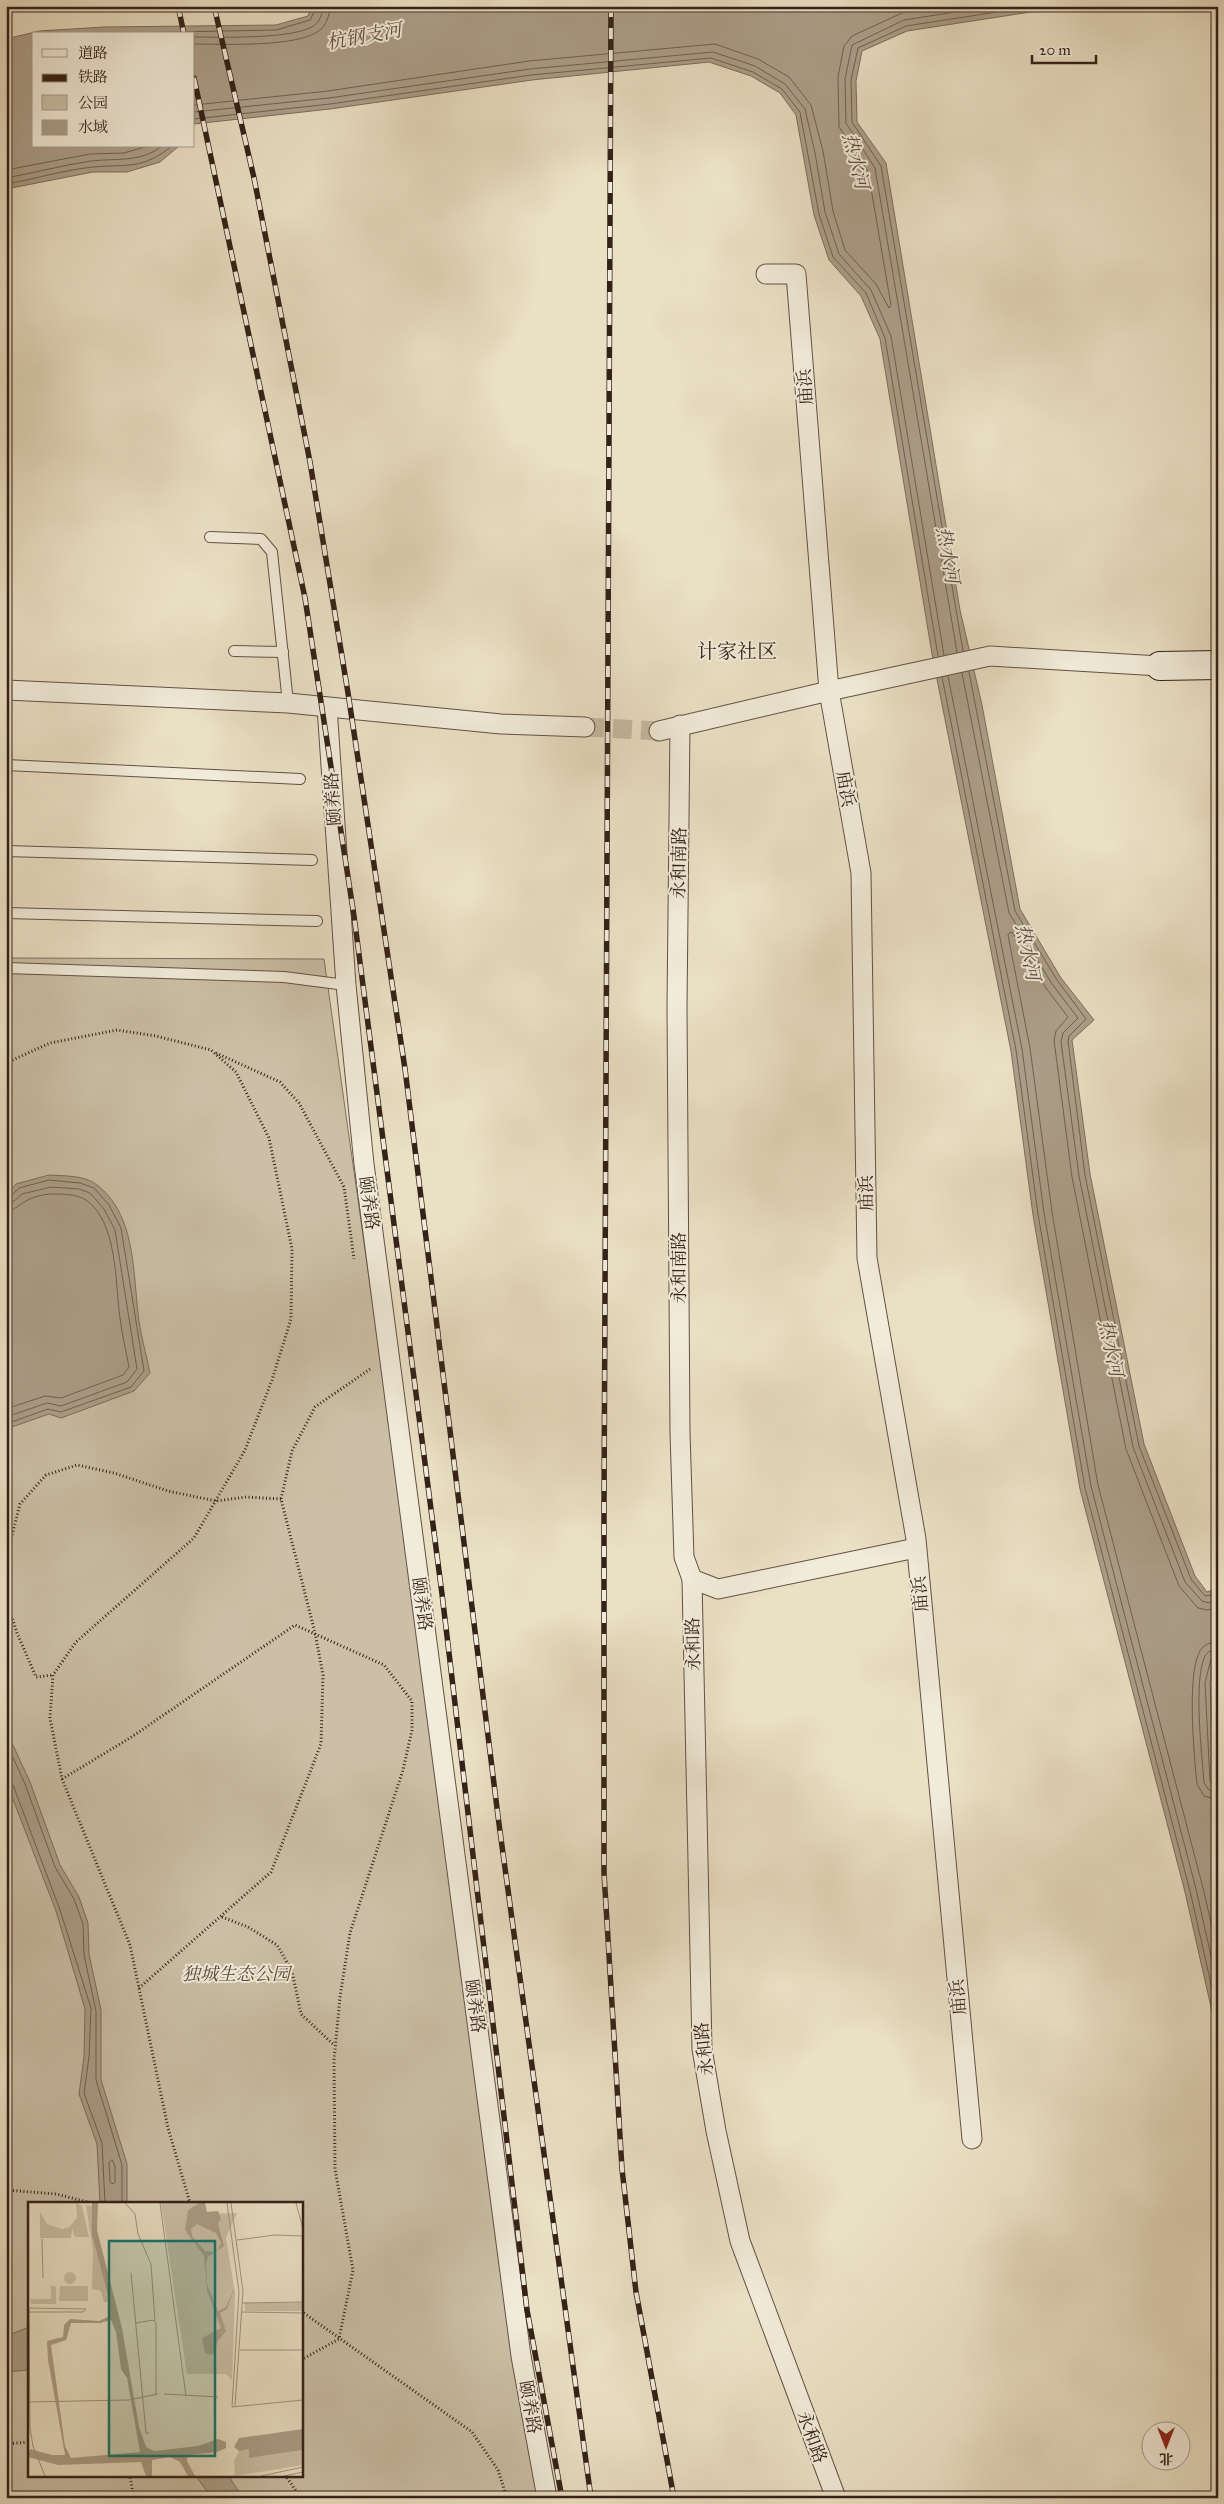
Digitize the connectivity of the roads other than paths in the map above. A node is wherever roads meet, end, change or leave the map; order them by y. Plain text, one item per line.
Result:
1 (766, 274) dead end
2 (210, 537) dead end
3 (234, 651) dead end
4 (283, 652) junction
5 (1218, 665) edge
6 (1160, 666) joint
7 (6, 690) edge
8 (829, 690) junction
9 (288, 703) junction
10 (327, 707) junction
11 (680, 725) junction
12 (585, 727) tunnel mouth
13 (659, 731) tunnel mouth
14 (6, 765) edge
15 (300, 779) dead end
16 (6, 851) edge
17 (312, 860) dead end
18 (6, 913) edge
19 (317, 921) dead end
20 (6, 968) edge
21 (346, 985) junction
22 (916, 1548) junction
23 (692, 1579) junction
24 (972, 2139) dead end
25 (547, 2498) edge
26 (836, 2498) edge

1 - 8 street, 庙浜
2 - 4 lane
3 - 4 lane
4 - 9 lane
5 - 6 street
6 - 8 street
7 - 9 street
8 - 11 street
8 - 22 street, 庙浜
9 - 10 street
10 - 12 street
10 - 21 street, 颐养路
11 - 13 street
11 - 23 street, 永和南路
14 - 15 lane
16 - 17 lane
18 - 19 lane
20 - 21 lane
21 - 25 street, 颐养路
22 - 23 street
22 - 24 street, 庙浜
23 - 26 street, 永和路

